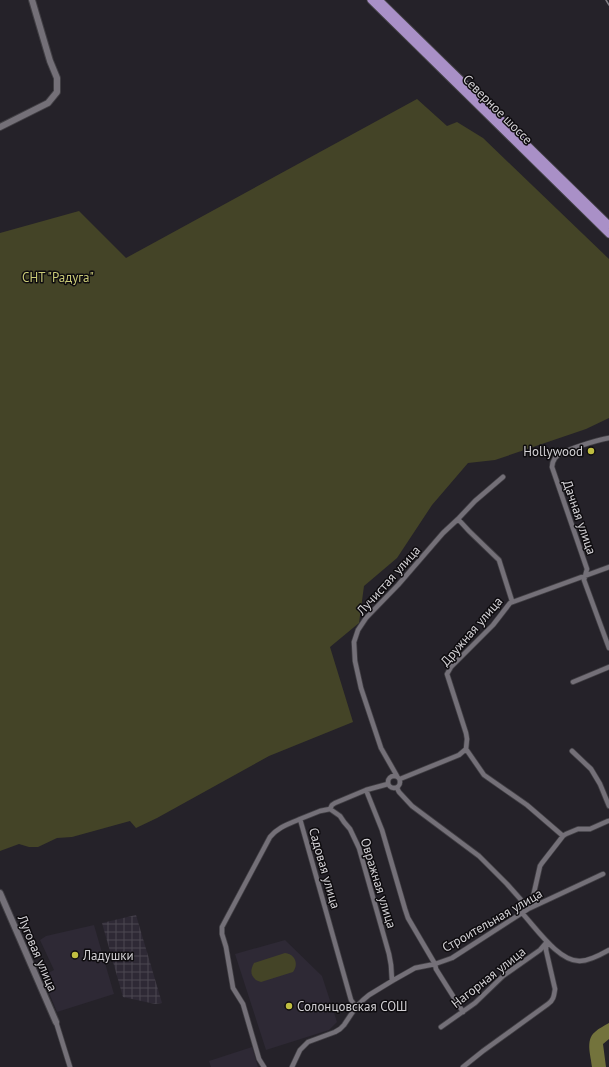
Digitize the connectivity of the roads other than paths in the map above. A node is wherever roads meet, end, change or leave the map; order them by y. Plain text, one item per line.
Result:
1 (32, 0) edge
2 (371, 0) edge
3 (379, 0) edge
4 (0, 127) edge
5 (609, 226) edge
6 (609, 234) edge
7 (609, 438) edge
8 (503, 477) dead end
9 (458, 518) junction
10 (609, 567) edge
11 (585, 576) junction
12 (512, 601) junction
13 (609, 648) edge
14 (609, 667) edge
15 (573, 682) dead end
16 (466, 750) junction
17 (572, 751) dead end
18 (398, 778) junction
19 (388, 784) junction
20 (397, 788) junction
21 (366, 790) junction
22 (609, 806) edge
23 (330, 809) junction
24 (300, 819) junction
25 (609, 820) edge
26 (563, 836) junction
27 (603, 874) dead end
28 (0, 892) edge
29 (537, 904) junction
30 (2, 905) edge
31 (528, 909) junction
32 (522, 913) junction
33 (547, 942) junction
34 (609, 950) edge
35 (435, 964) junction
36 (392, 981) junction
37 (356, 1007) junction
38 (463, 1012) junction
39 (56, 1022) joint
40 (441, 1027) dead end
41 (70, 1067) edge
42 (264, 1067) edge
43 (292, 1067) edge
44 (463, 1067) edge

1 - 4 street
2 - 6 main road, Северное шоссе
3 - 5 main road, Северное шоссе
7 - 11 street, Дачная улица
8 - 9 street, Лучистая улица
9 - 12 street
9 - 18 street, Лучистая улица
10 - 11 street, Дружная улица
11 - 12 street, Дружная улица
11 - 13 street, Дачная улица
12 - 16 street, Дружная улица
14 - 15 street
16 - 18 street
16 - 26 street
17 - 22 street
18 - 19 street
18 - 20 street
19 - 20 street
19 - 21 street
20 - 31 street
21 - 23 street
21 - 35 street
23 - 24 street
23 - 36 street, Овражная улица
24 - 37 street, Садовая улица
24 - 42 street, Садовая улица
25 - 26 street
26 - 29 street
27 - 29 street, Строительная улица
28 - 30 street, Луговая улица
29 - 31 street, Строительная улица
30 - 39 street, Луговая улица
31 - 32 street, Строительная улица
32 - 33 street
32 - 35 street, Строительная улица
33 - 34 street
33 - 38 street, Нагорная улица
33 - 44 street
35 - 36 street, Строительная улица
35 - 38 street
36 - 37 street, Строительная улица
37 - 43 street, Строительная улица
38 - 40 street, Нагорная улица
39 - 41 street

